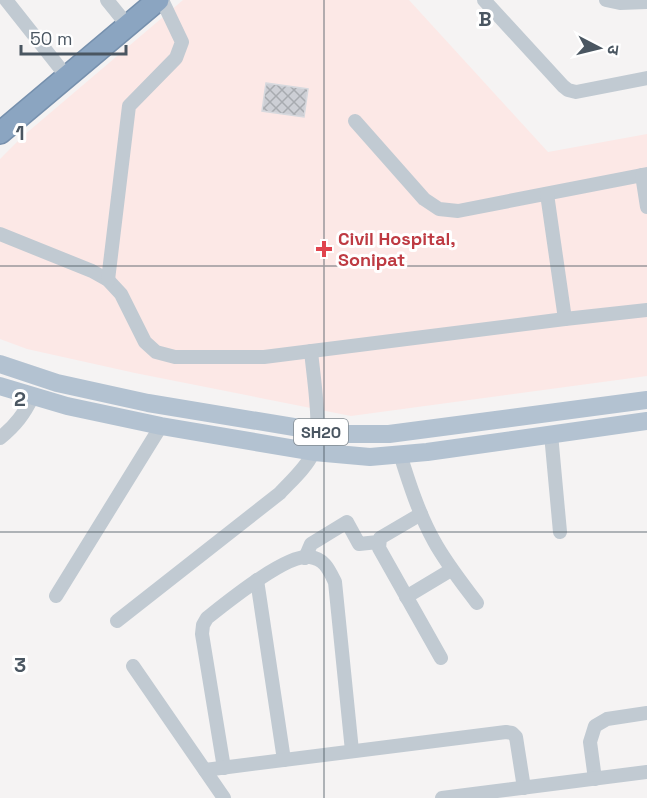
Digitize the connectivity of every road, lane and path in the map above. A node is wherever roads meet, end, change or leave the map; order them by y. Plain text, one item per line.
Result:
1 (6, 0) edge
2 (107, 0) edge
3 (160, 0) edge
4 (484, 0) edge
5 (606, 0) edge
6 (647, 2) edge
7 (128, 26) junction
8 (67, 77) junction
9 (647, 78) edge
10 (355, 121) dead end
11 (3, 125) edge
12 (645, 174) edge
13 (547, 194) junction
14 (647, 207) edge
15 (0, 234) edge
16 (108, 280) junction
17 (647, 310) edge
18 (565, 319) junction
19 (311, 351) junction
20 (0, 364) edge
21 (0, 386) edge
22 (33, 396) junction
23 (647, 400) edge
24 (647, 421) edge
25 (161, 426) junction
26 (318, 431) junction
27 (551, 434) junction
28 (0, 438) edge
29 (314, 452) junction
30 (400, 454) junction
31 (421, 514) junction
32 (560, 532) dead end
33 (378, 542) junction
34 (305, 558) junction
35 (451, 570) junction
36 (257, 580) junction
37 (56, 596) dead end
38 (406, 597) junction
39 (477, 603) dead end
40 (117, 621) dead end
41 (441, 658) dead end
42 (133, 666) dead end
43 (647, 713) edge
44 (352, 752) junction
45 (284, 760) junction
46 (224, 768) junction
47 (205, 770) junction
48 (647, 772) edge
49 (595, 779) junction
50 (524, 788) junction
51 (224, 798) edge
52 (447, 798) edge

1 - 8 street
2 - 7 street
3 - 7 highway
3 - 16 street
4 - 9 street
5 - 6 street
7 - 8 highway
8 - 11 highway
10 - 13 street
12 - 13 street
12 - 14 street
13 - 18 street
15 - 16 street
16 - 19 street
17 - 18 street
18 - 19 street
19 - 26 street
20 - 26 main road, SH20
21 - 22 main road, SH20
22 - 25 main road, SH20
22 - 28 street
23 - 26 main road, SH20
24 - 27 main road, SH20
25 - 29 main road, SH20
25 - 37 street
26 - 29 street
27 - 30 main road, SH20
27 - 32 street
29 - 30 main road, SH20
29 - 40 street
30 - 31 street
31 - 33 street
31 - 35 street
33 - 34 street
33 - 38 street
34 - 36 street
34 - 44 street
35 - 38 street
35 - 39 street
36 - 45 street
36 - 46 street
38 - 41 street
42 - 47 street
43 - 49 street
44 - 45 street
44 - 50 street
45 - 46 street
46 - 47 street
47 - 51 street
48 - 49 street
49 - 50 street
50 - 52 street

